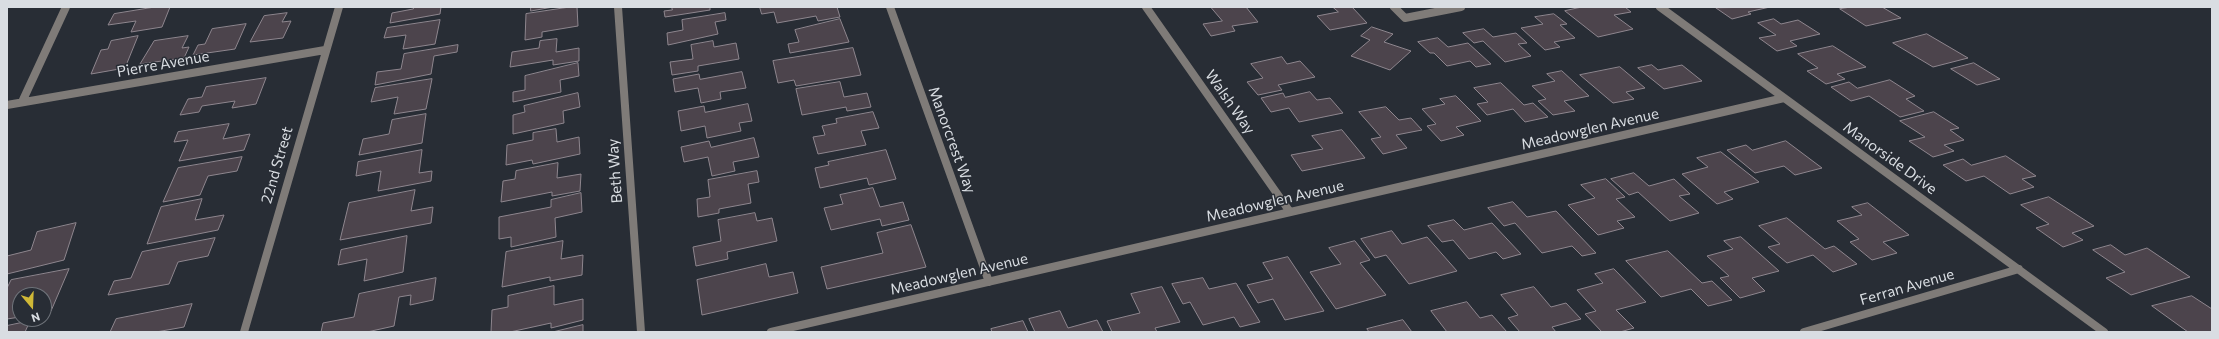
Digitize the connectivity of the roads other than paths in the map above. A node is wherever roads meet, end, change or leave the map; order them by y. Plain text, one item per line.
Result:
1 (66, 7) edge
2 (339, 7) edge
3 (618, 7) edge
4 (890, 7) edge
5 (1146, 7) edge
6 (1394, 7) edge
7 (1461, 7) edge
8 (1660, 7) edge
9 (324, 50) junction
10 (1784, 98) junction
11 (22, 102) junction
12 (7, 105) edge
13 (1290, 212) junction
14 (2019, 270) junction
15 (988, 282) junction
16 (244, 332) edge
17 (641, 332) edge
18 (772, 332) edge
19 (1804, 332) edge
20 (2104, 332) edge

1 - 11 street
2 - 9 street, 22nd Street
3 - 17 street, Beth Way
4 - 15 street, Manorcrest Way
5 - 13 street, Walsh Way
6 - 7 street
8 - 10 street, Manorside Drive
9 - 11 street, Pierre Avenue
9 - 16 street, 22nd Street
10 - 13 street, Meadowglen Avenue
10 - 14 street, Manorside Drive
11 - 12 street, Pierre Avenue
13 - 15 street, Meadowglen Avenue
14 - 19 street, Ferran Avenue
14 - 20 street, Manorside Drive
15 - 18 street, Meadowglen Avenue

